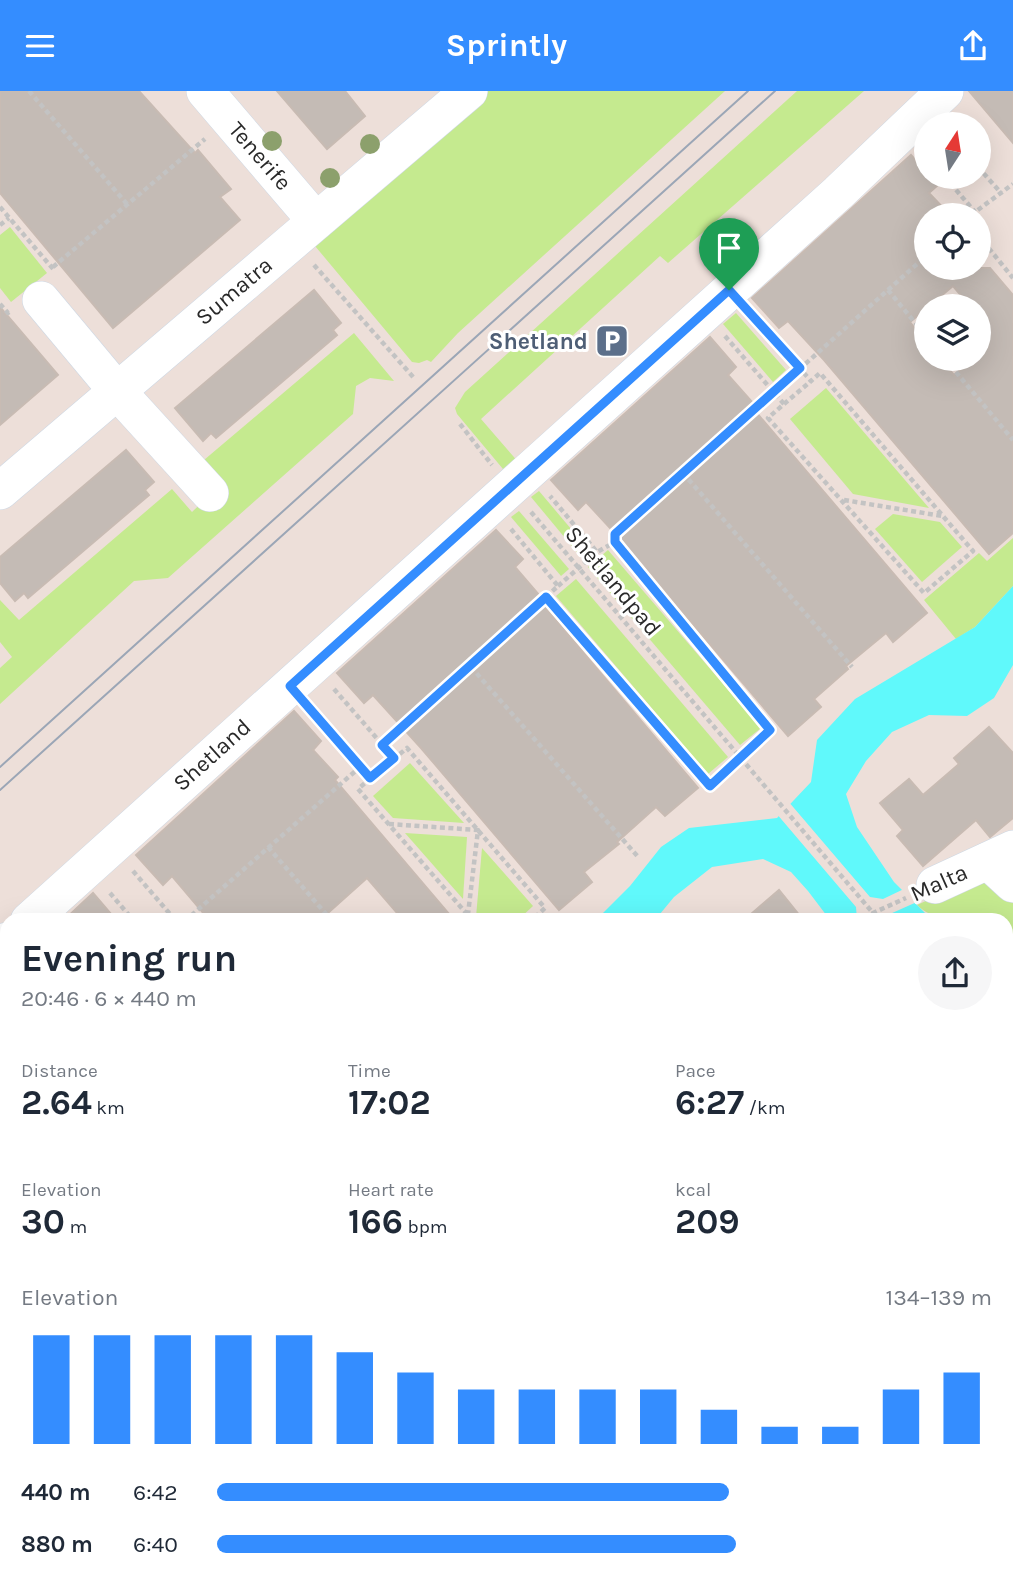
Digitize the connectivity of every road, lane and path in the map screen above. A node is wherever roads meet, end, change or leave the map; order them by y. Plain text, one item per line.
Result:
1 (29, 91) edge
2 (205, 91) edge
3 (468, 91) edge
4 (946, 91) edge
5 (206, 138) dead end
6 (991, 181) edge
7 (1013, 184) edge
8 (954, 189) edge
9 (1002, 193) junction
10 (965, 203) edge
11 (988, 203) edge
12 (127, 204) junction
13 (0, 207) edge
14 (9, 218) junction
15 (0, 225) edge
16 (304, 231) junction
17 (991, 251) edge
18 (914, 267) edge
19 (1013, 278) edge
20 (47, 284) junction
21 (888, 291) junction
22 (717, 301) junction
23 (914, 321) edge
24 (800, 368) junction
25 (955, 371) edge
26 (414, 378) dead end
27 (811, 381) junction
28 (117, 391) junction
29 (773, 391) junction
30 (785, 404) junction
31 (460, 424) dead end
32 (1013, 440) edge
33 (683, 473) junction
34 (510, 487) junction
35 (0, 491) edge
36 (211, 493) dead end
37 (843, 500) junction
38 (944, 517) junction
39 (615, 542) junction
40 (597, 552) junction
41 (579, 567) junction
42 (558, 586) junction
43 (546, 597) junction
44 (471, 667) junction
45 (852, 667) dead end
46 (302, 675) junction
47 (382, 745) junction
48 (394, 758) junction
49 (740, 759) junction
50 (360, 767) junction
51 (370, 778) junction
52 (388, 824) junction
53 (478, 830) junction
54 (112, 846) junction
55 (268, 847) junction
56 (639, 858) dead end
57 (1005, 865) edge
58 (935, 885) joint
59 (38, 913) edge
60 (169, 913) edge
61 (194, 913) edge
62 (325, 913) edge
63 (466, 913) edge
64 (468, 913) edge
65 (540, 913) edge
66 (873, 913) joint

1 - 12 path
2 - 16 street, Tenerife
3 - 16 street, Sumatra
4 - 22 street, Shetland
5 - 12 path
6 - 9 path
7 - 9 path
8 - 10 path
9 - 11 path
12 - 20 path
13 - 14 path
14 - 15 path
14 - 20 path
16 - 26 path
16 - 28 street, Sumatra
17 - 19 path
18 - 21 path
20 - 28 street
21 - 23 path
21 - 24 path
22 - 24 path
22 - 29 path
22 - 34 street, Shetland
24 - 27 path
24 - 29 path
25 - 32 path
27 - 30 path
27 - 38 path
28 - 35 street, Sumatra
28 - 36 street
29 - 30 path
29 - 33 path
30 - 37 path
31 - 34 path, Shetlandpad
33 - 39 path
33 - 45 path
34 - 40 path, Shetlandpad
34 - 41 path, Shetlandpad
34 - 42 path, Shetlandpad
34 - 46 street, Shetland
37 - 38 path
37 - 38 path
39 - 40 path, Shetlandpad
39 - 49 path, Shetlandpad
40 - 41 path
41 - 42 path
41 - 49 path, Shetlandpad
42 - 43 path, Shetlandpad
43 - 44 path
43 - 49 path, Shetlandpad
44 - 47 path
44 - 56 path
46 - 47 path
46 - 50 path
46 - 54 street, Shetland
47 - 48 path
48 - 51 path
48 - 53 path
49 - 66 path, Shetlandpad
50 - 51 path
50 - 55 path
51 - 52 path
52 - 53 path
52 - 63 path
53 - 64 path
53 - 65 path
54 - 59 street, Shetland
54 - 60 path
55 - 61 path
55 - 62 path
57 - 58 street, Malta
58 - 66 path, Malta

